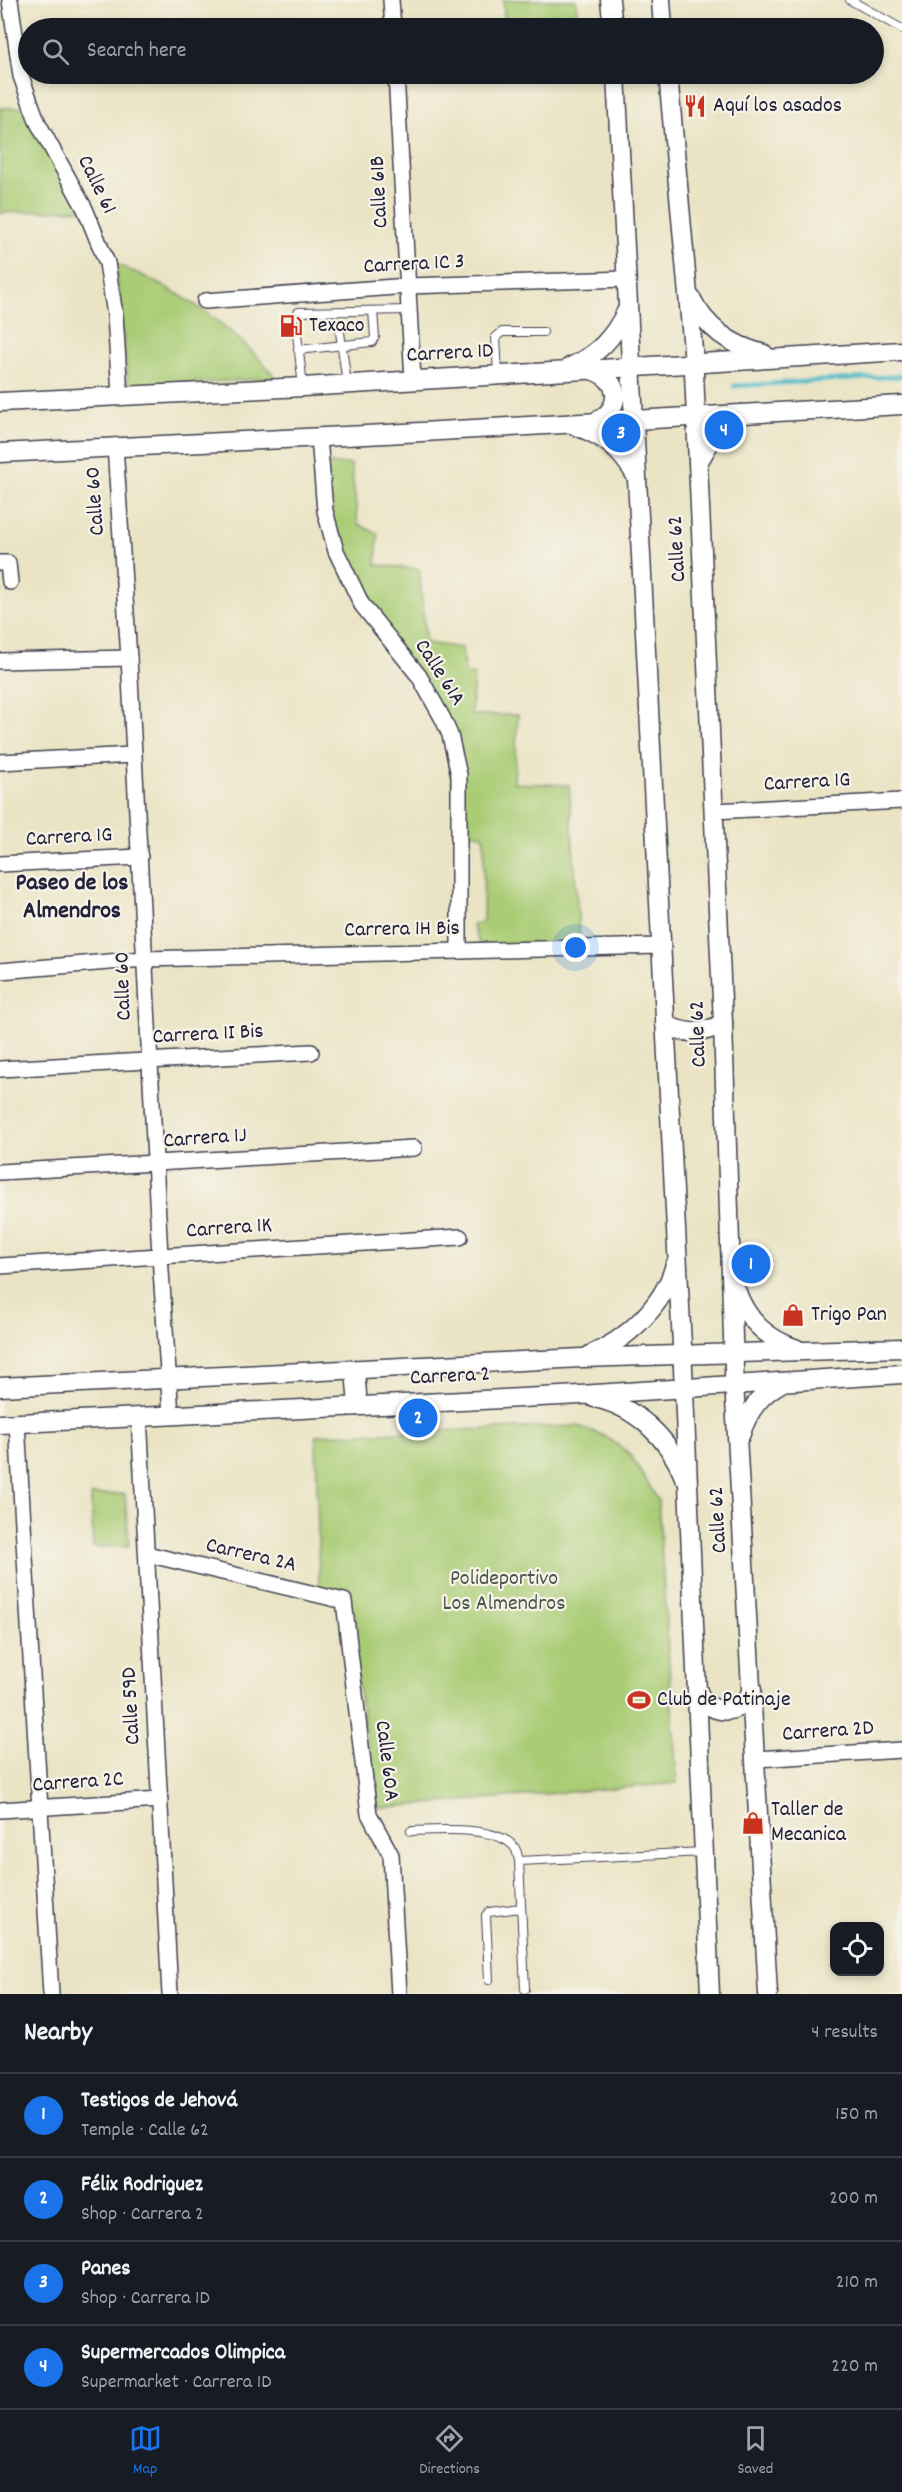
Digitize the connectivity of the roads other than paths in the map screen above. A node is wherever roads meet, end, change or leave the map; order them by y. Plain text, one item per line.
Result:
1 (10, 0) edge
2 (391, 0) edge
3 (610, 0) edge
4 (661, 0) edge
5 (850, 0) edge
6 (392, 18) edge
7 (613, 18) edge
8 (661, 18) edge
9 (882, 18) edge
10 (884, 19) edge
11 (902, 29) edge
12 (18, 55) edge
13 (24, 84) edge
14 (397, 84) edge
15 (616, 84) edge
16 (669, 84) edge
17 (626, 279) junction
18 (408, 286) junction
19 (689, 294) junction
20 (205, 301) dead end
21 (409, 310) junction
22 (628, 310) junction
23 (373, 311) junction
24 (295, 318) dead end
25 (340, 332) dead end
26 (543, 332) dead end
27 (297, 334) dead end
28 (342, 346) junction
29 (298, 350) junction
30 (902, 351) edge
31 (776, 357) junction
32 (694, 364) junction
33 (631, 368) junction
34 (591, 370) junction
35 (560, 372) junction
36 (498, 375) junction
37 (413, 380) junction
38 (347, 384) junction
39 (303, 387) junction
40 (120, 395) junction
41 (0, 402) edge
42 (902, 405) edge
43 (742, 414) junction
44 (696, 416) junction
45 (633, 420) junction
46 (595, 422) junction
47 (569, 424) junction
48 (319, 437) junction
49 (115, 446) junction
50 (0, 453) edge
51 (699, 463) junction
52 (636, 478) junction
53 (4, 563) edge
54 (10, 582) dead end
55 (129, 658) junction
56 (0, 661) edge
57 (133, 755) junction
58 (0, 762) edge
59 (902, 801) edge
60 (714, 811) junction
61 (140, 857) junction
62 (0, 864) edge
63 (660, 946) junction
64 (459, 951) junction
65 (145, 959) junction
66 (0, 971) edge
67 (723, 1023) junction
68 (665, 1024) junction
69 (311, 1052) dead end
70 (149, 1060) junction
71 (0, 1069) edge
72 (414, 1148) dead end
73 (156, 1164) junction
74 (0, 1172) edge
75 (460, 1238) dead end
76 (160, 1256) junction
77 (677, 1260) junction
78 (0, 1266) edge
79 (732, 1273) junction
80 (902, 1347) edge
81 (805, 1352) junction
82 (734, 1354) junction
83 (682, 1356) junction
84 (582, 1358) junction
85 (354, 1370) junction
86 (902, 1374) edge
87 (169, 1379) junction
88 (788, 1380) junction
89 (735, 1385) junction
90 (0, 1387) edge
91 (683, 1388) junction
92 (580, 1395) junction
93 (358, 1406) junction
94 (171, 1415) junction
95 (140, 1416) junction
96 (9, 1423) edge
97 (738, 1446) junction
98 (687, 1485) junction
99 (147, 1554) junction
100 (344, 1601) joint
101 (697, 1689) junction
102 (752, 1690) junction
103 (902, 1750) edge
104 (756, 1759) junction
105 (160, 1800) junction
106 (40, 1808) junction
107 (0, 1810) edge
108 (411, 1831) dead end
109 (704, 1852) junction
110 (519, 1861) junction
111 (521, 1908) junction
112 (489, 1980) dead end
113 (525, 1989) dead end
114 (51, 1994) edge
115 (170, 1994) edge
116 (399, 1994) edge
117 (710, 1994) edge
118 (768, 1994) edge

1 - 12 street, Calle 61
2 - 6 street
3 - 7 street
4 - 8 street
5 - 9 lane
10 - 11 lane
13 - 40 street, Calle 61
14 - 18 street, Calle 61B
15 - 17 street, Calle 62
16 - 19 street, Calle 62
17 - 18 street, Carrera 1C 3
17 - 22 street, Calle 62
18 - 20 street, Carrera 1C 3
18 - 21 street, Calle 61B
19 - 31 street
19 - 32 street, Calle 62
21 - 23 lane
21 - 37 street, Calle 61B
22 - 33 street, Calle 62
22 - 35 street
23 - 24 lane
23 - 28 lane
25 - 28 lane
26 - 36 lane
27 - 29 lane
28 - 29 lane
28 - 38 lane
29 - 39 lane
30 - 31 street, Carrera 1D
31 - 32 street, Carrera 1D
32 - 33 street, Carrera 1D
32 - 44 street, Calle 62
33 - 34 street, Carrera 1D
33 - 45 street, Calle 62
34 - 35 street, Carrera 1D
34 - 46 street
35 - 36 street, Carrera 1D
36 - 37 street, Carrera 1D
37 - 38 street, Carrera 1D
38 - 39 street, Carrera 1D
39 - 40 street, Carrera 1D
40 - 41 street, Carrera 1D
42 - 43 street
43 - 44 street
43 - 51 street
44 - 45 street
44 - 51 street, Calle 62
45 - 46 street
45 - 52 street, Calle 62
46 - 47 street
47 - 48 street
47 - 52 street
48 - 49 street
48 - 64 street, Calle 61A
49 - 50 street
49 - 55 street, Calle 60
51 - 60 street, Calle 62
52 - 63 street, Calle 62
53 - 54 street
55 - 56 street
55 - 57 street, Calle 60
57 - 58 street
57 - 61 street, Calle 60
59 - 60 street, Carrera 1G
60 - 67 street, Calle 62
61 - 62 street, Carrera 1G
61 - 65 street, Calle 60
63 - 64 street, Carrera 1H Bis
63 - 68 street, Calle 62
64 - 65 street, Carrera 1H Bis
65 - 66 street, Carrera 1H Bis
65 - 70 street, Calle 60
67 - 68 street
67 - 79 street, Calle 62
68 - 77 street, Calle 62
69 - 70 street, Carrera 1I Bis
70 - 71 street, Carrera 1I Bis
70 - 73 street, Calle 60
72 - 73 street, Carrera 1J
73 - 74 street, Carrera 1J
73 - 76 street, Calle 60
75 - 76 street, Carrera 1K
76 - 78 street, Carrera 1K
76 - 87 street, Calle 60
77 - 83 street, Calle 62
77 - 84 street
79 - 81 street
79 - 82 street, Calle 62
80 - 81 street, Carrera 2
81 - 82 street, Carrera 2
82 - 83 street, Carrera 2
82 - 89 street, Calle 62
83 - 84 street, Carrera 2
83 - 91 street, Calle 62
84 - 85 street, Carrera 2
85 - 87 street, Carrera 2
85 - 93 street
86 - 88 street, Carrera 2
87 - 90 street, Carrera 2
87 - 94 street, Calle 60
88 - 89 street, Carrera 2
88 - 97 street
89 - 91 street, Carrera 2
89 - 97 street, Calle 62
91 - 92 street, Carrera 2
91 - 98 street, Calle 62
92 - 93 street, Carrera 2
92 - 98 street
93 - 94 street, Carrera 2
94 - 95 street, Carrera 2
95 - 96 street, Carrera 2
95 - 99 street, Calle 59D
96 - 106 street
97 - 102 street, Calle 62
98 - 101 street, Calle 62
99 - 100 street, Carrera 2A
99 - 105 street, Calle 59D
100 - 116 street, Calle 60A
101 - 102 street
101 - 109 street, Calle 62
102 - 104 street, Calle 62
103 - 104 street, Carrera 2D
104 - 118 street, Calle 62
105 - 106 street, Carrera 2C
105 - 115 street, Calle 59D
106 - 107 street, Carrera 2C
106 - 114 street
108 - 110 lane
109 - 110 lane
109 - 117 street, Calle 62
110 - 111 lane
111 - 112 lane
111 - 113 lane

